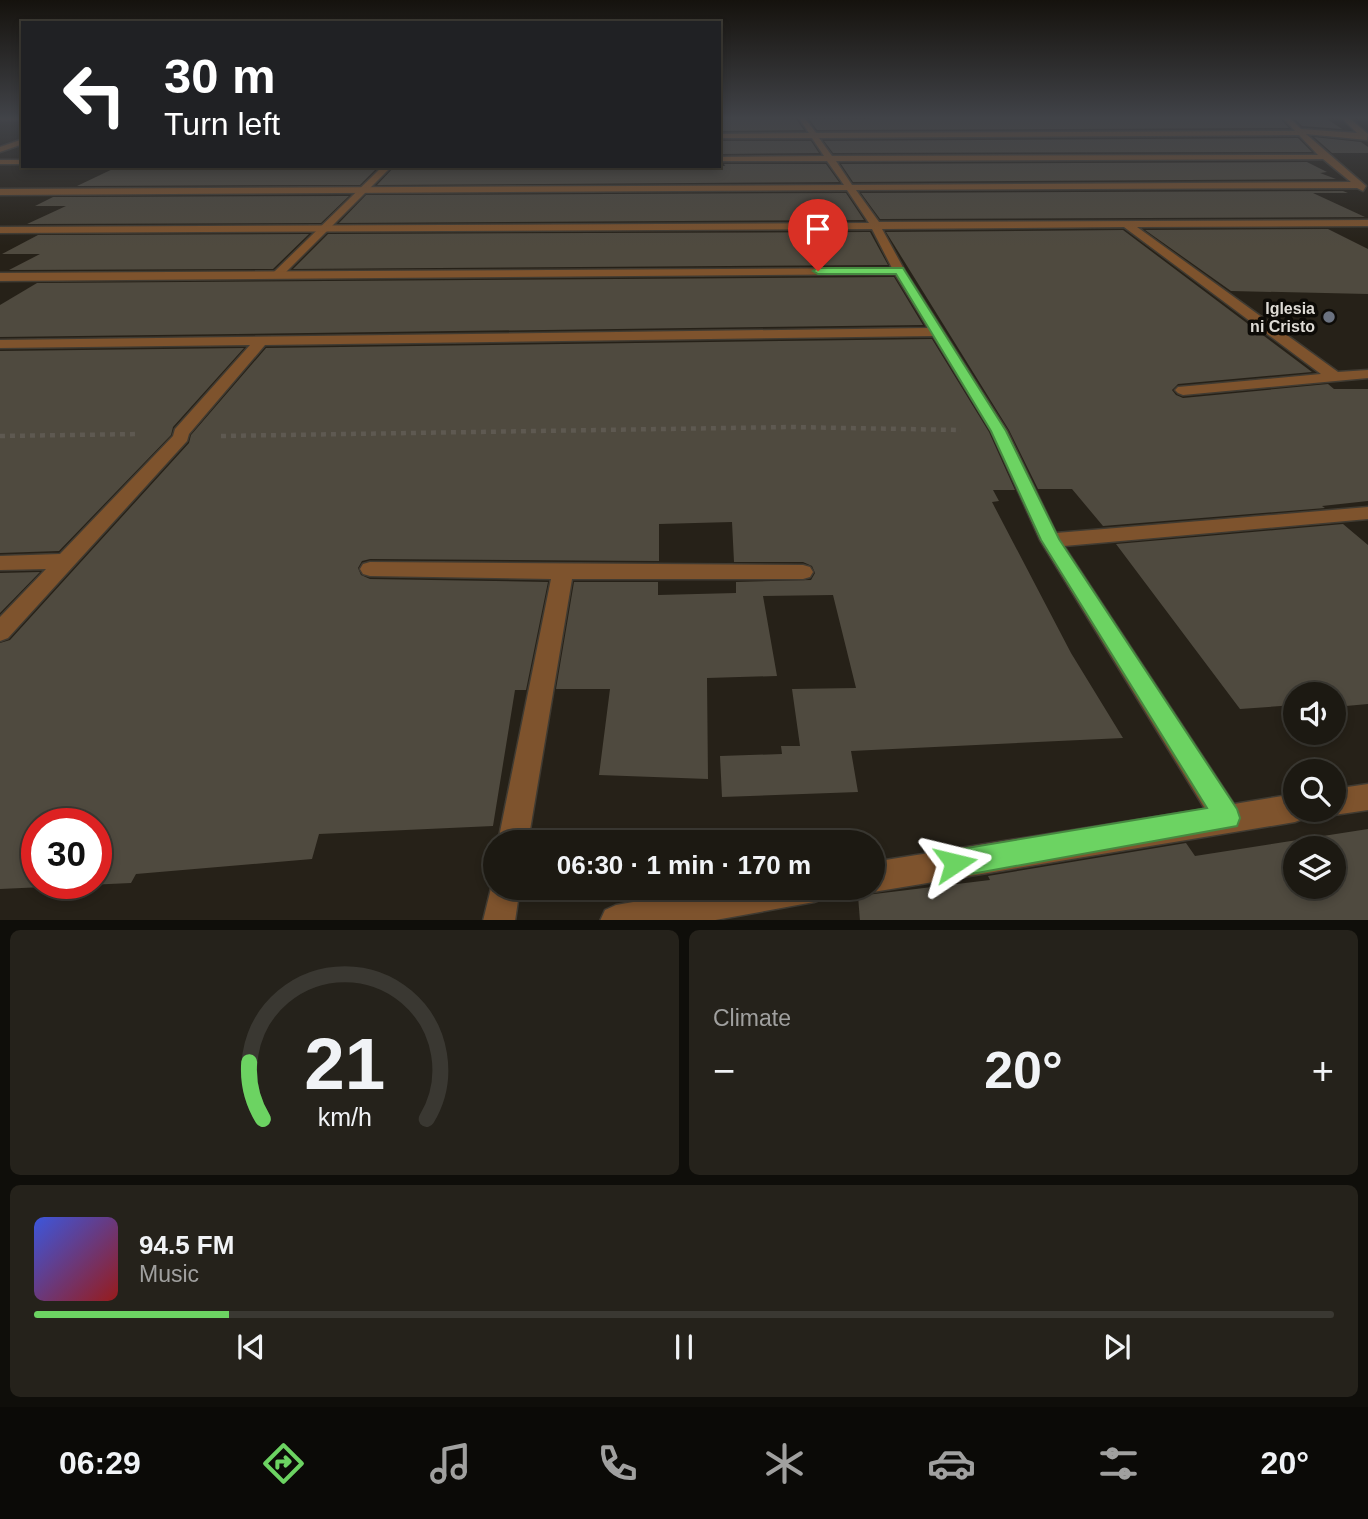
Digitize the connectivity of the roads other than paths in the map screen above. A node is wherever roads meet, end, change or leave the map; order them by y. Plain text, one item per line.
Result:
1 (831, 160) edge
2 (1329, 160) edge
3 (0, 162) edge
4 (21, 162) edge
5 (386, 168) edge
6 (1360, 186) junction
7 (849, 189) junction
8 (0, 192) edge
9 (362, 192) junction
10 (1368, 193) edge
11 (1125, 223) junction
12 (1368, 223) edge
13 (874, 224) junction
14 (325, 228) junction
15 (0, 230) edge
16 (899, 271) junction
17 (278, 274) junction
18 (0, 277) edge
19 (936, 332) junction
20 (260, 342) junction
21 (0, 344) edge
22 (1368, 374) edge
23 (1334, 376) junction
24 (1183, 390) dead end
25 (1368, 513) edge
26 (1050, 540) junction
27 (63, 561) junction
28 (0, 563) edge
29 (370, 569) dead end
30 (563, 572) junction
31 (803, 572) dead end
32 (0, 632) edge
33 (1368, 797) edge
34 (1346, 800) edge
35 (1283, 810) edge
36 (1227, 818) junction
37 (515, 830) edge
38 (885, 875) edge
39 (503, 900) edge
40 (736, 900) edge
41 (499, 920) edge
42 (616, 920) edge

1 - 7 street
2 - 6 street
3 - 4 street
5 - 9 street
6 - 7 street
6 - 10 street
7 - 9 street
7 - 13 street
8 - 9 street
9 - 14 street
11 - 12 street
11 - 13 street
11 - 23 street
13 - 14 street
13 - 16 street
14 - 15 street
14 - 17 street
16 - 17 street
16 - 19 street
17 - 18 street
19 - 20 street
19 - 26 street
20 - 21 street
20 - 27 street
22 - 23 street
23 - 24 street
25 - 26 street
26 - 36 street
27 - 28 street
27 - 32 street
29 - 30 street
30 - 31 street
30 - 37 street
33 - 34 street
35 - 36 street
36 - 38 street
39 - 41 street
40 - 42 street

